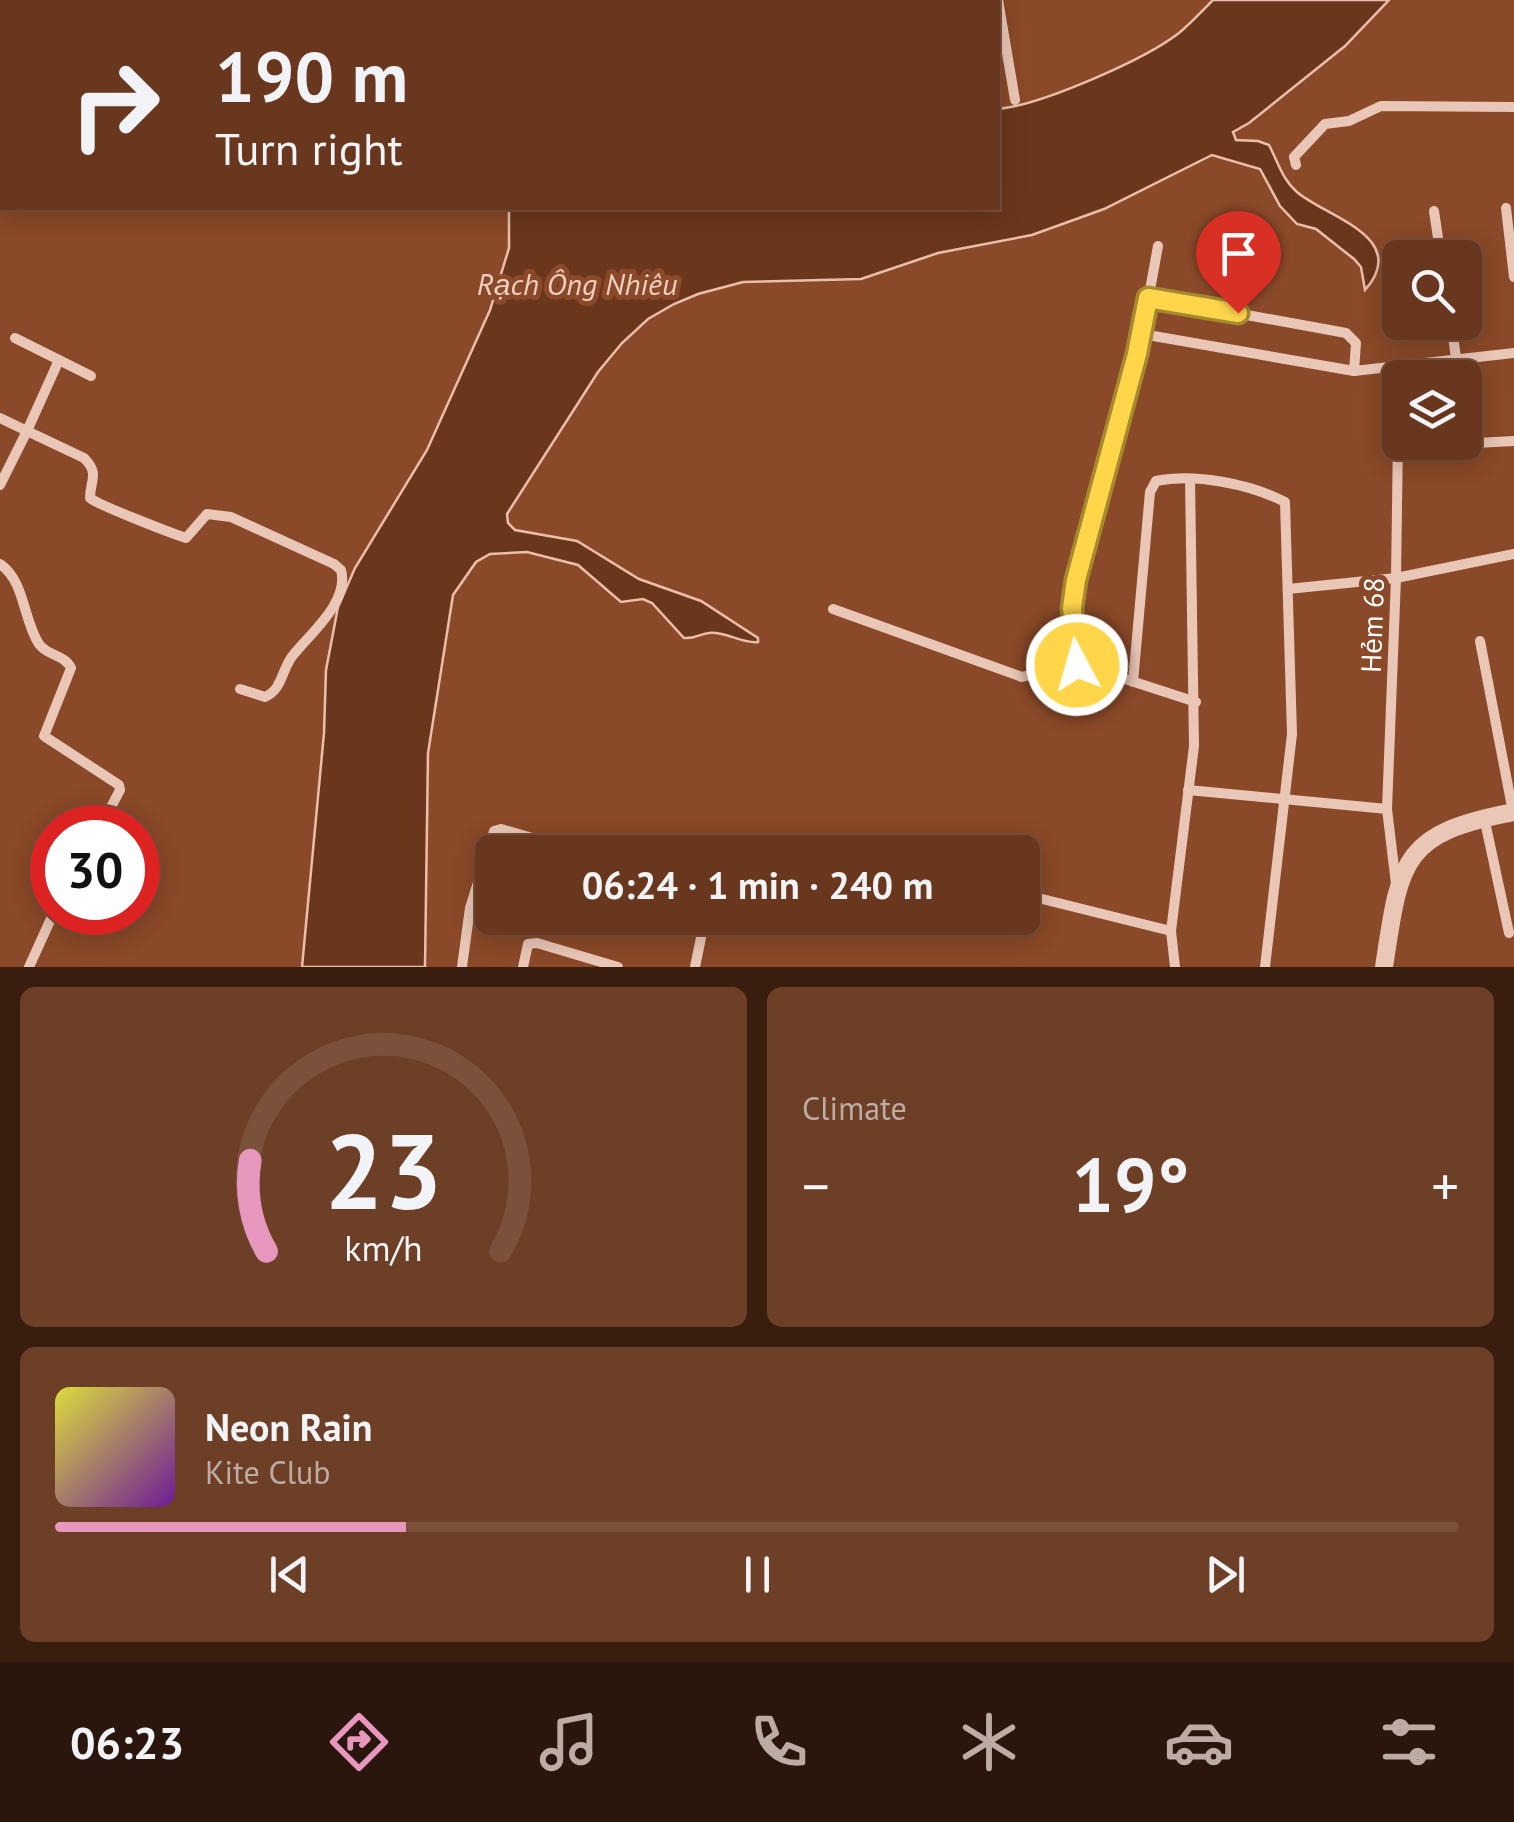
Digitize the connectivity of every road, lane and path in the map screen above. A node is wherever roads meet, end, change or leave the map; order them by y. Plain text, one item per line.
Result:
1 (1000, 12) edge
2 (1015, 100) dead end
3 (1514, 106) edge
4 (1296, 165) dead end
5 (1506, 208) dead end
6 (1434, 211) dead end
7 (1438, 240) edge
8 (1158, 246) dead end
9 (1514, 277) edge
10 (1148, 298) junction
11 (1142, 334) junction
12 (15, 338) dead end
13 (1454, 340) edge
14 (1514, 353) edge
15 (1456, 358) junction
16 (59, 360) junction
17 (1442, 360) edge
18 (1382, 368) edge
19 (1354, 371) junction
20 (90, 376) dead end
21 (0, 418) edge
22 (27, 432) junction
23 (1514, 441) edge
24 (1482, 443) edge
25 (1399, 460) edge
26 (1190, 479) junction
27 (0, 486) edge
28 (1514, 554) edge
29 (0, 564) edge
30 (1396, 578) junction
31 (1288, 589) junction
32 (833, 609) dead end
33 (1480, 642) dead end
34 (1077, 665) junction
35 (1134, 682) junction
36 (240, 689) dead end
37 (1196, 702) junction
38 (1188, 790) junction
39 (1285, 798) junction
40 (112, 805) edge
41 (1388, 809) junction
42 (1514, 812) edge
43 (1484, 818) junction
44 (492, 835) edge
45 (524, 835) edge
46 (1396, 884) junction
47 (475, 892) edge
48 (1040, 898) edge
49 (1171, 931) junction
50 (1509, 933) dead end
51 (43, 935) edge
52 (702, 935) edge
53 (28, 967) edge
54 (462, 967) edge
55 (523, 967) edge
56 (618, 967) edge
57 (695, 967) edge
58 (1175, 967) edge
59 (1265, 967) edge
60 (1384, 967) edge

1 - 2 street
3 - 4 street
5 - 9 street
6 - 7 street
8 - 10 street
10 - 11 street
10 - 19 street
11 - 19 street
11 - 34 street
12 - 16 street
13 - 15 street
14 - 15 street
15 - 17 street
16 - 20 street
16 - 22 street
18 - 19 street
21 - 22 street
22 - 27 street
22 - 36 street
23 - 24 street
25 - 30 street, Hẻm 68
26 - 31 street
26 - 35 street
26 - 37 street
28 - 30 street
29 - 40 street
30 - 31 street
30 - 41 street, Hẻm 68
31 - 39 street
32 - 34 street
33 - 42 street
34 - 35 street
35 - 37 street
37 - 38 street
38 - 39 street
38 - 49 street
39 - 41 street
39 - 59 street
41 - 46 street, Hẻm 68
42 - 43 street
43 - 46 street
43 - 50 street
44 - 45 street
46 - 60 street
47 - 54 street
48 - 49 street
49 - 58 street
51 - 53 street
52 - 57 street
55 - 56 street

